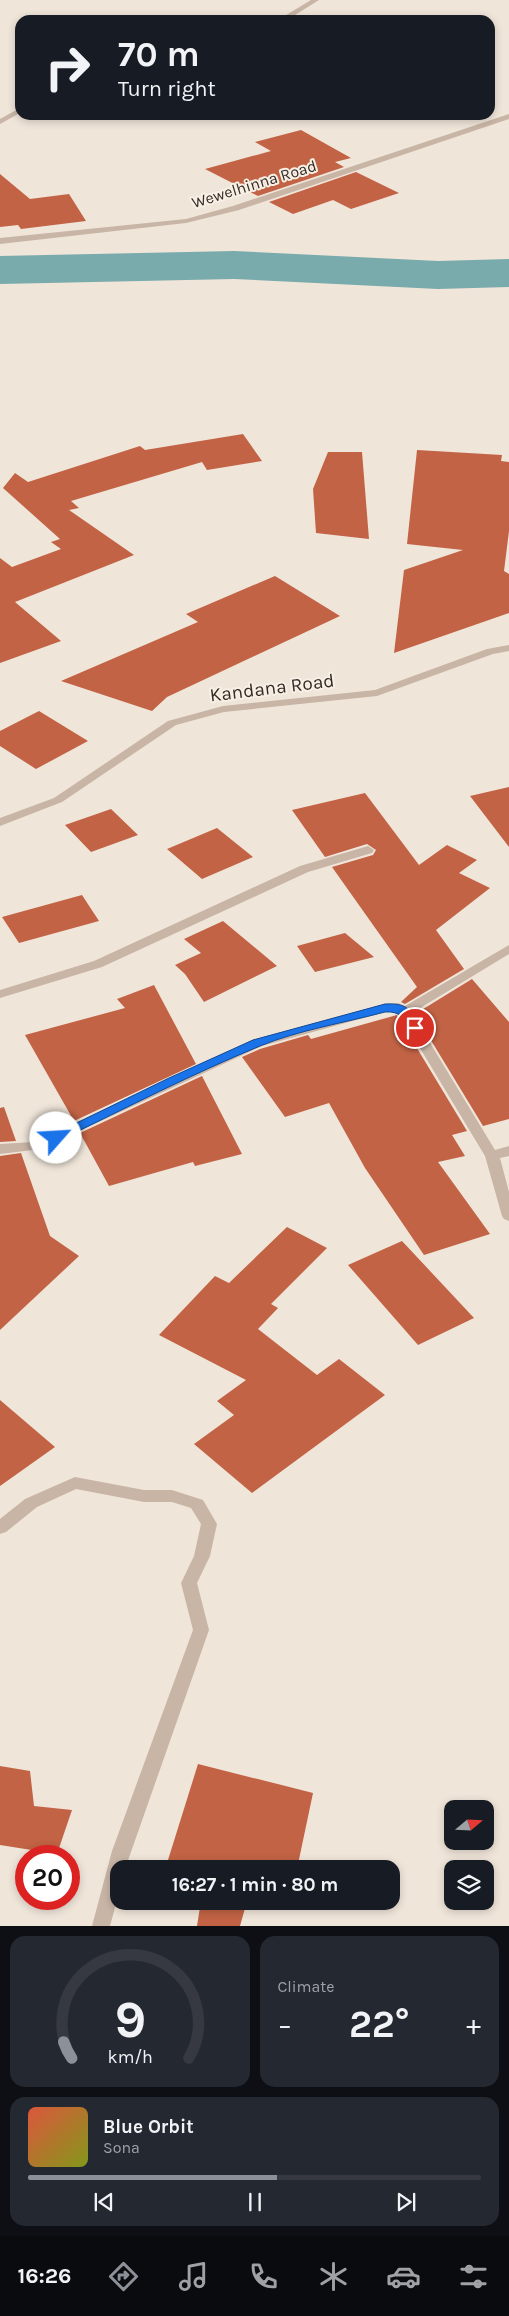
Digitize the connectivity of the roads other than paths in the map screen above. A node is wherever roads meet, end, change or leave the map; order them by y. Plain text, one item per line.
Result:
1 (316, 0) edge
2 (290, 15) edge
3 (15, 113) edge
4 (509, 116) edge
5 (0, 122) edge
6 (0, 241) edge
7 (509, 648) edge
8 (0, 822) edge
9 (368, 850) dead end
10 (509, 949) edge
11 (0, 994) edge
12 (405, 1012) junction
13 (0, 1149) edge
14 (509, 1151) edge
15 (492, 1156) junction
16 (509, 1216) edge
17 (0, 1528) edge
18 (101, 1926) edge

1 - 2 street
3 - 5 street
4 - 6 street, Wewelhinna Road
7 - 8 street, Kandana Road
9 - 11 street
10 - 12 street
12 - 13 street
12 - 15 street
14 - 15 street
15 - 16 street
17 - 18 street

